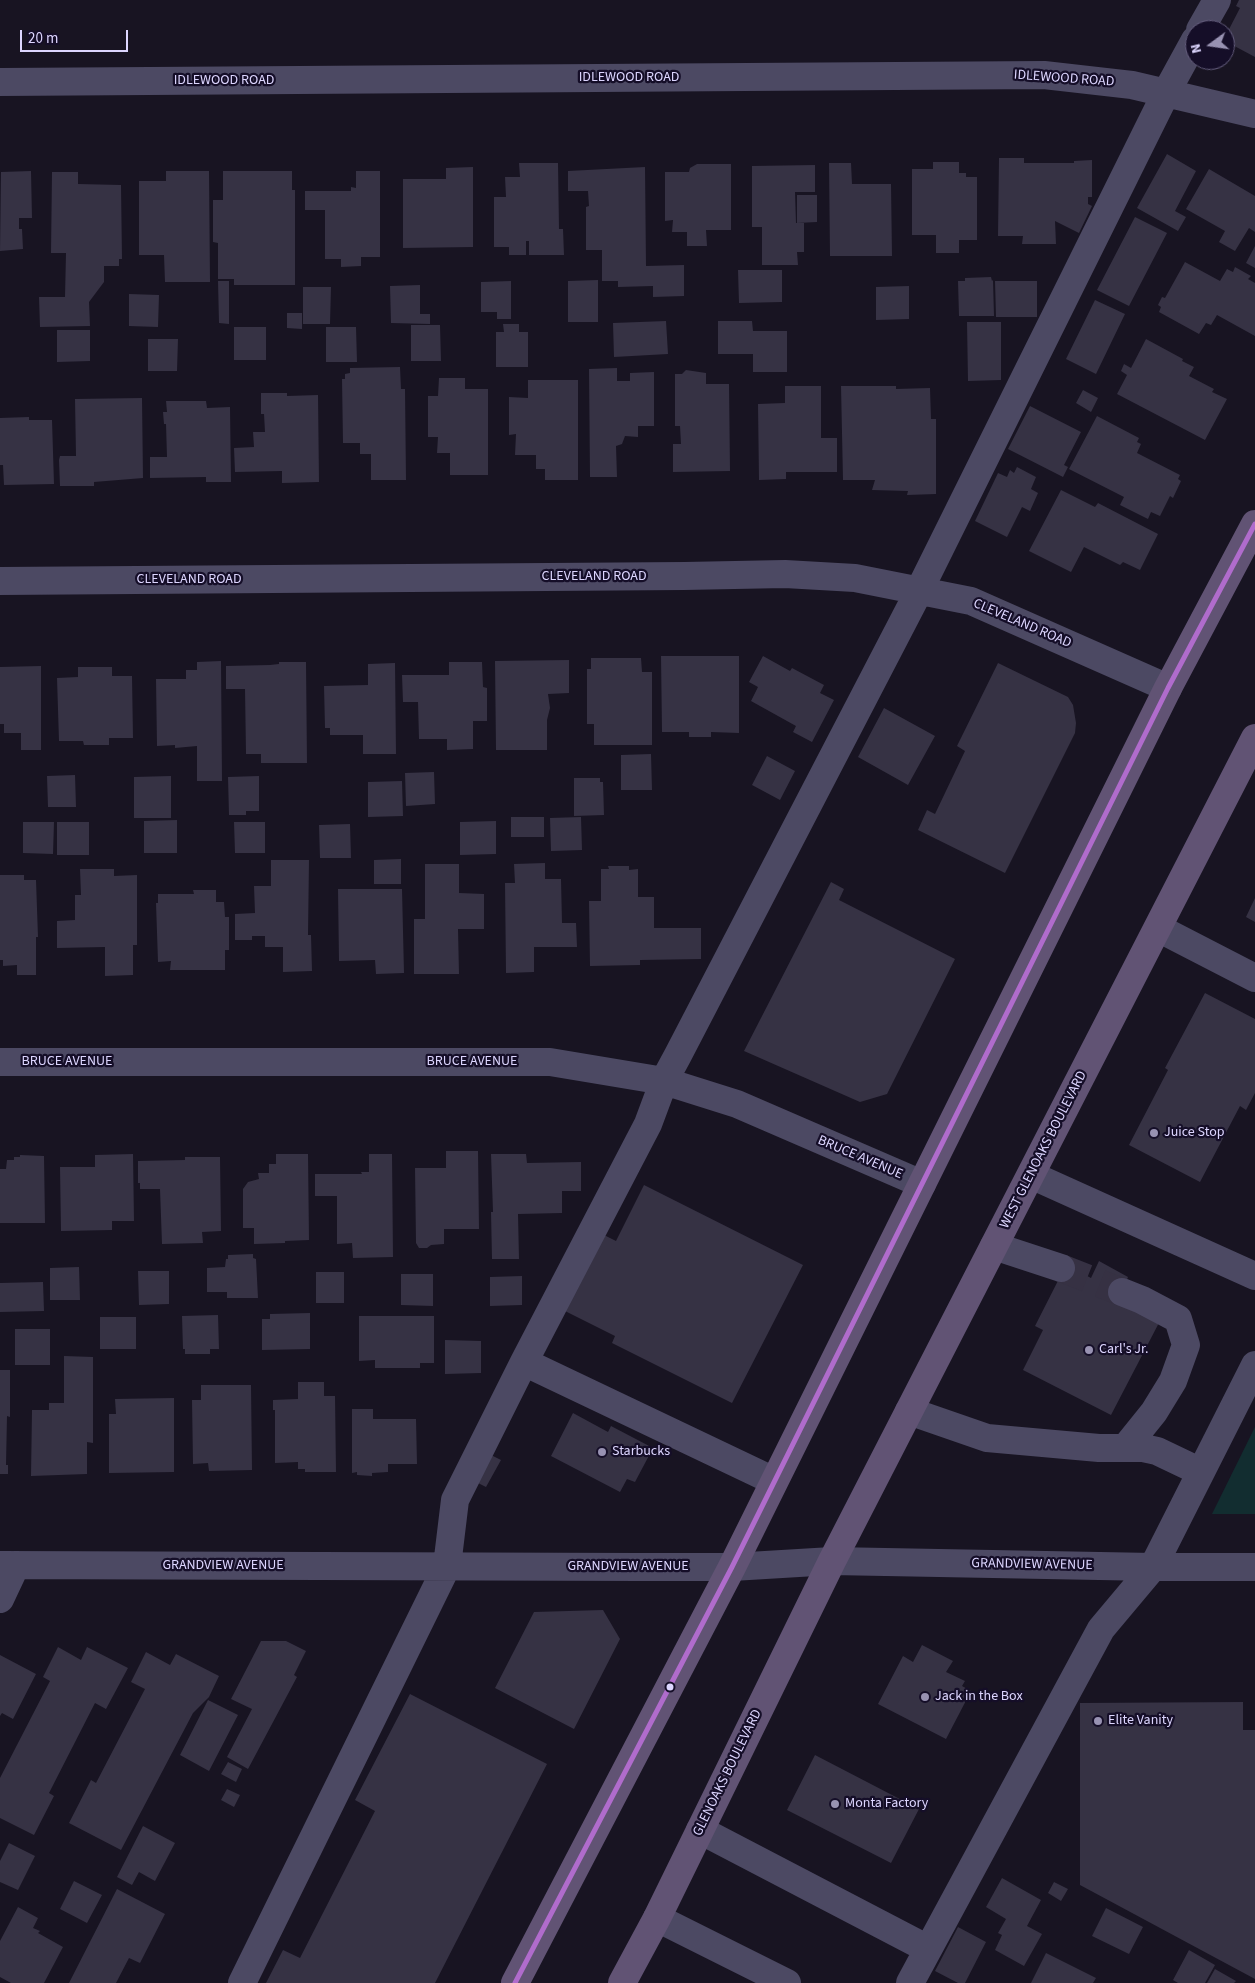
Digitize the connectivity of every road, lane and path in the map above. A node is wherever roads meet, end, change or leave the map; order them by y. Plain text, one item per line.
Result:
1 (1217, 0) edge
2 (1206, 20) edge
3 (1185, 58) edge
4 (0, 82) edge
5 (1166, 93) junction
6 (1255, 114) edge
7 (1255, 524) edge
8 (0, 581) edge
9 (920, 591) junction
10 (1168, 688) junction
11 (1255, 738) edge
12 (1158, 928) junction
13 (1255, 978) edge
14 (0, 1062) edge
15 (664, 1081) junction
16 (1031, 1176) junction
17 (922, 1184) junction
18 (994, 1246) junction
19 (1061, 1268) tunnel mouth
20 (1255, 1276) edge
21 (1122, 1292) tunnel mouth
22 (524, 1362) junction
23 (1255, 1365) edge
24 (909, 1411) junction
25 (1125, 1448) junction
26 (1201, 1472) junction
27 (774, 1481) junction
28 (832, 1562) junction
29 (8, 1565) edge
30 (447, 1566) junction
31 (732, 1566) junction
32 (1153, 1567) junction
33 (1255, 1567) edge
34 (0, 1599) edge
35 (700, 1830) junction
36 (657, 1918) junction
37 (928, 1949) junction
38 (242, 1983) edge
39 (515, 1983) edge
40 (622, 1983) edge
41 (787, 1983) edge
42 (910, 1983) edge

1 - 2 street
3 - 5 street
4 - 5 street, IDLEWOOD ROAD
5 - 6 street, IDLEWOOD ROAD
5 - 9 street
7 - 10 main road
8 - 9 street, CLEVELAND ROAD
9 - 10 street, CLEVELAND ROAD
9 - 15 street
10 - 17 main road
11 - 12 main road, WEST GLENOAKS BOULEVARD
12 - 13 street
12 - 16 main road, WEST GLENOAKS BOULEVARD
14 - 15 street, BRUCE AVENUE
15 - 17 street, BRUCE AVENUE
15 - 22 street
16 - 18 main road, WEST GLENOAKS BOULEVARD
16 - 20 street
17 - 27 main road
18 - 19 street
18 - 24 main road, WEST GLENOAKS BOULEVARD
21 - 25 street
22 - 27 street
22 - 30 street
23 - 26 street
24 - 25 street
24 - 28 main road, WEST GLENOAKS BOULEVARD
25 - 26 street
26 - 32 street
27 - 31 main road
28 - 31 street, GRANDVIEW AVENUE
28 - 32 street, GRANDVIEW AVENUE
28 - 35 main road, GLENOAKS BOULEVARD
29 - 30 street, GRANDVIEW AVENUE
29 - 34 street
30 - 31 street, GRANDVIEW AVENUE
30 - 38 street
31 - 39 main road
32 - 33 street, GRANDVIEW AVENUE
32 - 37 street
35 - 36 main road, GLENOAKS BOULEVARD
35 - 37 street
36 - 40 main road, GLENOAKS BOULEVARD
36 - 41 street
37 - 42 street

